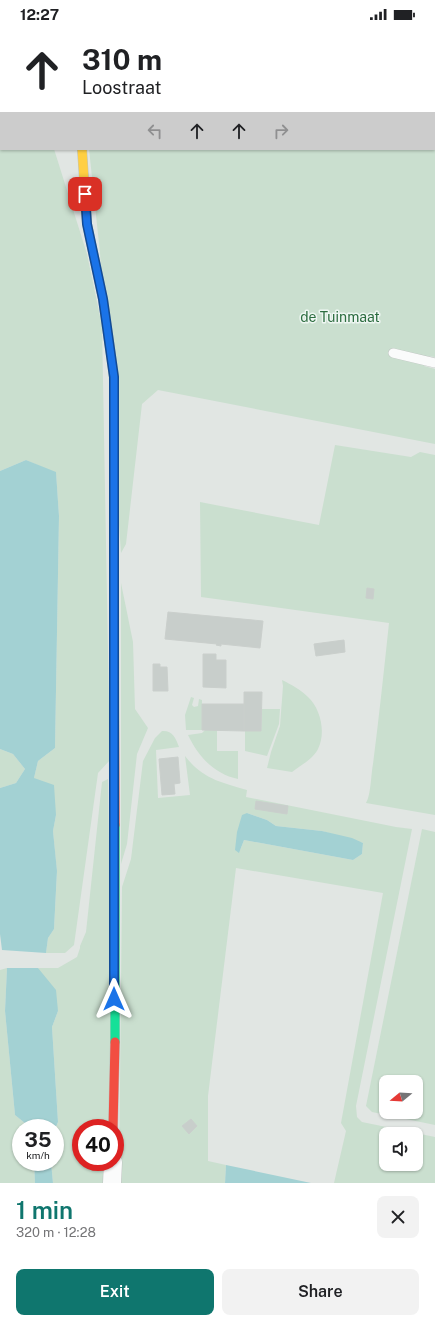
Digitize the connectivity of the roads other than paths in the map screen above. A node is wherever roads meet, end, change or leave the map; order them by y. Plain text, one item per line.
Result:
1 (82, 150) edge
2 (393, 353) dead end
3 (435, 363) edge
4 (113, 1119) edge
5 (113, 1171) edge
6 (112, 1183) edge

1 - 4 street
2 - 3 lane
5 - 6 street

